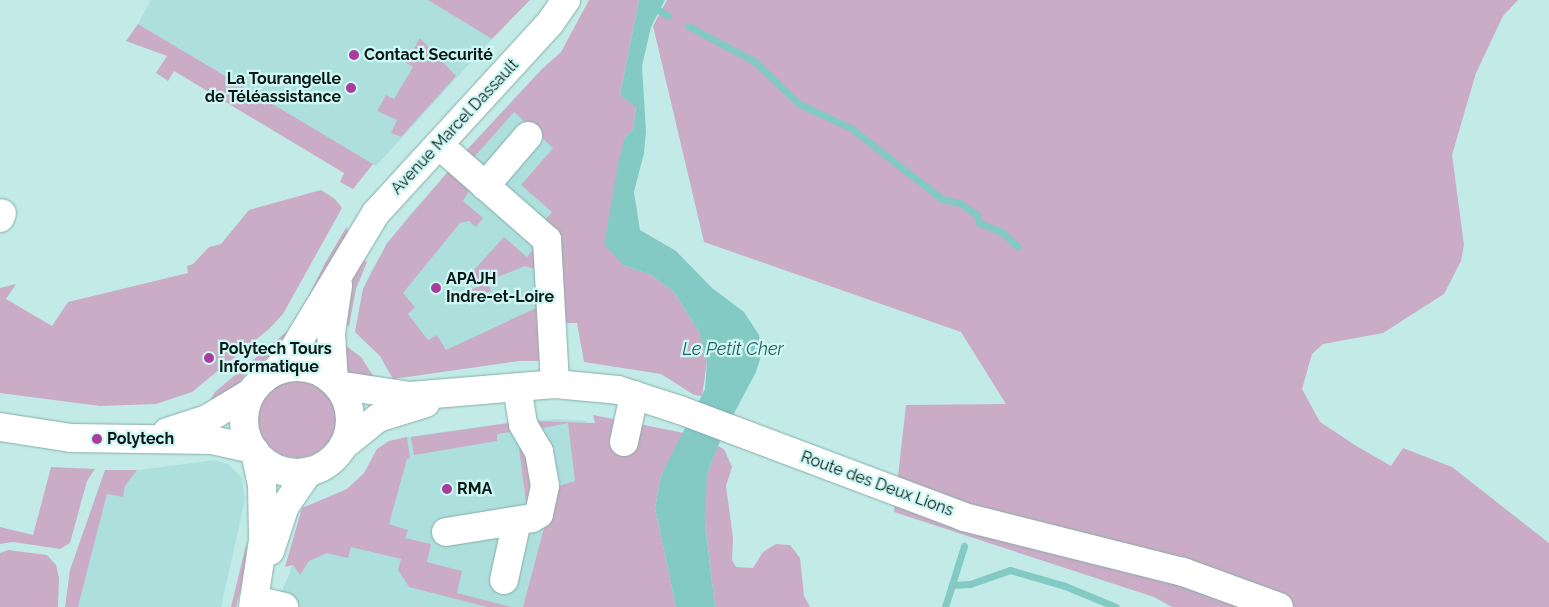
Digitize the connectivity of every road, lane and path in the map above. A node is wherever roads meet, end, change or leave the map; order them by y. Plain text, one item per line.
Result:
1 (566, 0) edge
2 (528, 136) dead end
3 (439, 145) junction
4 (485, 186) junction
5 (348, 257) junction
6 (276, 371) junction
7 (335, 383) junction
8 (555, 384) junction
9 (517, 387) junction
10 (252, 392) junction
11 (474, 392) junction
12 (634, 395) junction
13 (0, 427) edge
14 (139, 438) junction
15 (624, 442) dead end
16 (343, 446) junction
17 (254, 450) junction
18 (309, 471) junction
19 (517, 521) junction
20 (446, 532) dead end
21 (504, 580) dead end
22 (254, 603) edge
23 (284, 607) edge
24 (1279, 607) edge

1 - 3 street, Avenue Marcel Dassault
2 - 4 street
3 - 4 street
3 - 5 street, Avenue Marcel Dassault
4 - 8 street
5 - 6 street, Avenue Marcel Dassault
5 - 7 street, Avenue Marcel Dassault
6 - 7 street
6 - 10 street
7 - 11 street, Route des Deux Lions
7 - 16 street
8 - 9 street, Route des Deux Lions
8 - 12 street, Route des Deux Lions
9 - 11 street, Route des Deux Lions
9 - 19 street
10 - 14 street
10 - 17 street
11 - 16 street, Route des Deux Lions
12 - 15 street
12 - 24 street, Route des Deux Lions
13 - 14 street
14 - 17 street
16 - 18 street
17 - 18 street
17 - 22 street
18 - 22 street
19 - 20 street
19 - 21 street
22 - 23 street

